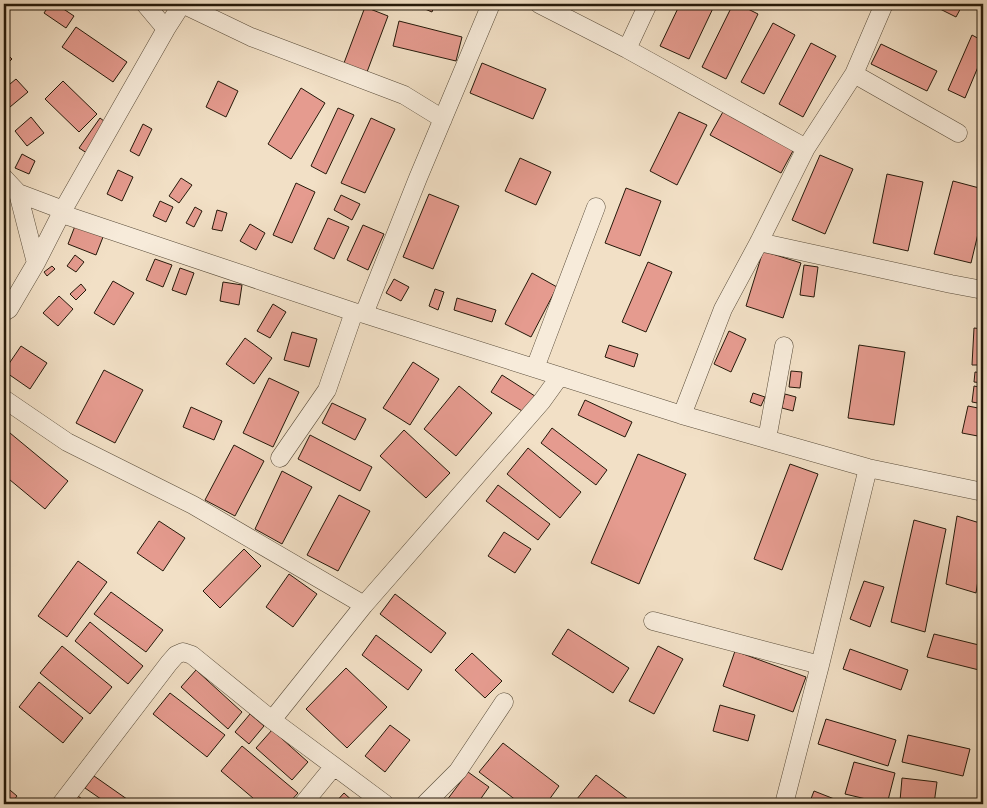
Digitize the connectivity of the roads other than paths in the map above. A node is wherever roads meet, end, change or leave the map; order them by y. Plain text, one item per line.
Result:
1 (145, 4) edge
2 (182, 4) edge
3 (490, 4) edge
4 (539, 4) edge
5 (648, 4) edge
6 (884, 4) edge
7 (166, 29) junction
8 (627, 49) junction
9 (854, 74) junction
10 (443, 119) junction
11 (958, 132) dead end
12 (806, 148) junction
13 (4, 178) edge
14 (18, 192) junction
15 (596, 208) dead end
16 (63, 210) junction
17 (759, 242) junction
18 (36, 263) junction
19 (983, 290) edge
20 (4, 312) edge
21 (359, 313) junction
22 (784, 346) dead end
23 (535, 368) junction
24 (560, 376) junction
25 (4, 399) edge
26 (682, 415) junction
27 (767, 439) junction
28 (280, 458) dead end
29 (868, 468) junction
30 (983, 492) edge
31 (364, 605) junction
32 (653, 621) dead end
33 (820, 665) junction
34 (504, 702) dead end
35 (272, 720) junction
36 (334, 766) junction
37 (62, 804) edge
38 (303, 804) edge
39 (385, 804) edge
40 (425, 804) edge
41 (784, 804) edge

1 - 7 street
2 - 7 street
2 - 10 street
3 - 10 street
4 - 8 street
5 - 8 street
6 - 9 street
7 - 16 street
8 - 12 street
9 - 11 street
9 - 12 street
10 - 21 street
12 - 17 street
13 - 14 street
14 - 16 street
14 - 18 street
15 - 23 street
16 - 18 street
16 - 21 street
17 - 19 street
17 - 26 street
18 - 20 street
21 - 23 street
21 - 28 street
22 - 27 street
23 - 24 street
24 - 26 street
24 - 31 street
25 - 31 street
26 - 27 street
27 - 29 street
29 - 30 street
29 - 33 street
31 - 35 street
32 - 33 street
33 - 41 street
34 - 40 street
35 - 36 street
35 - 37 street
36 - 38 street
36 - 39 street

